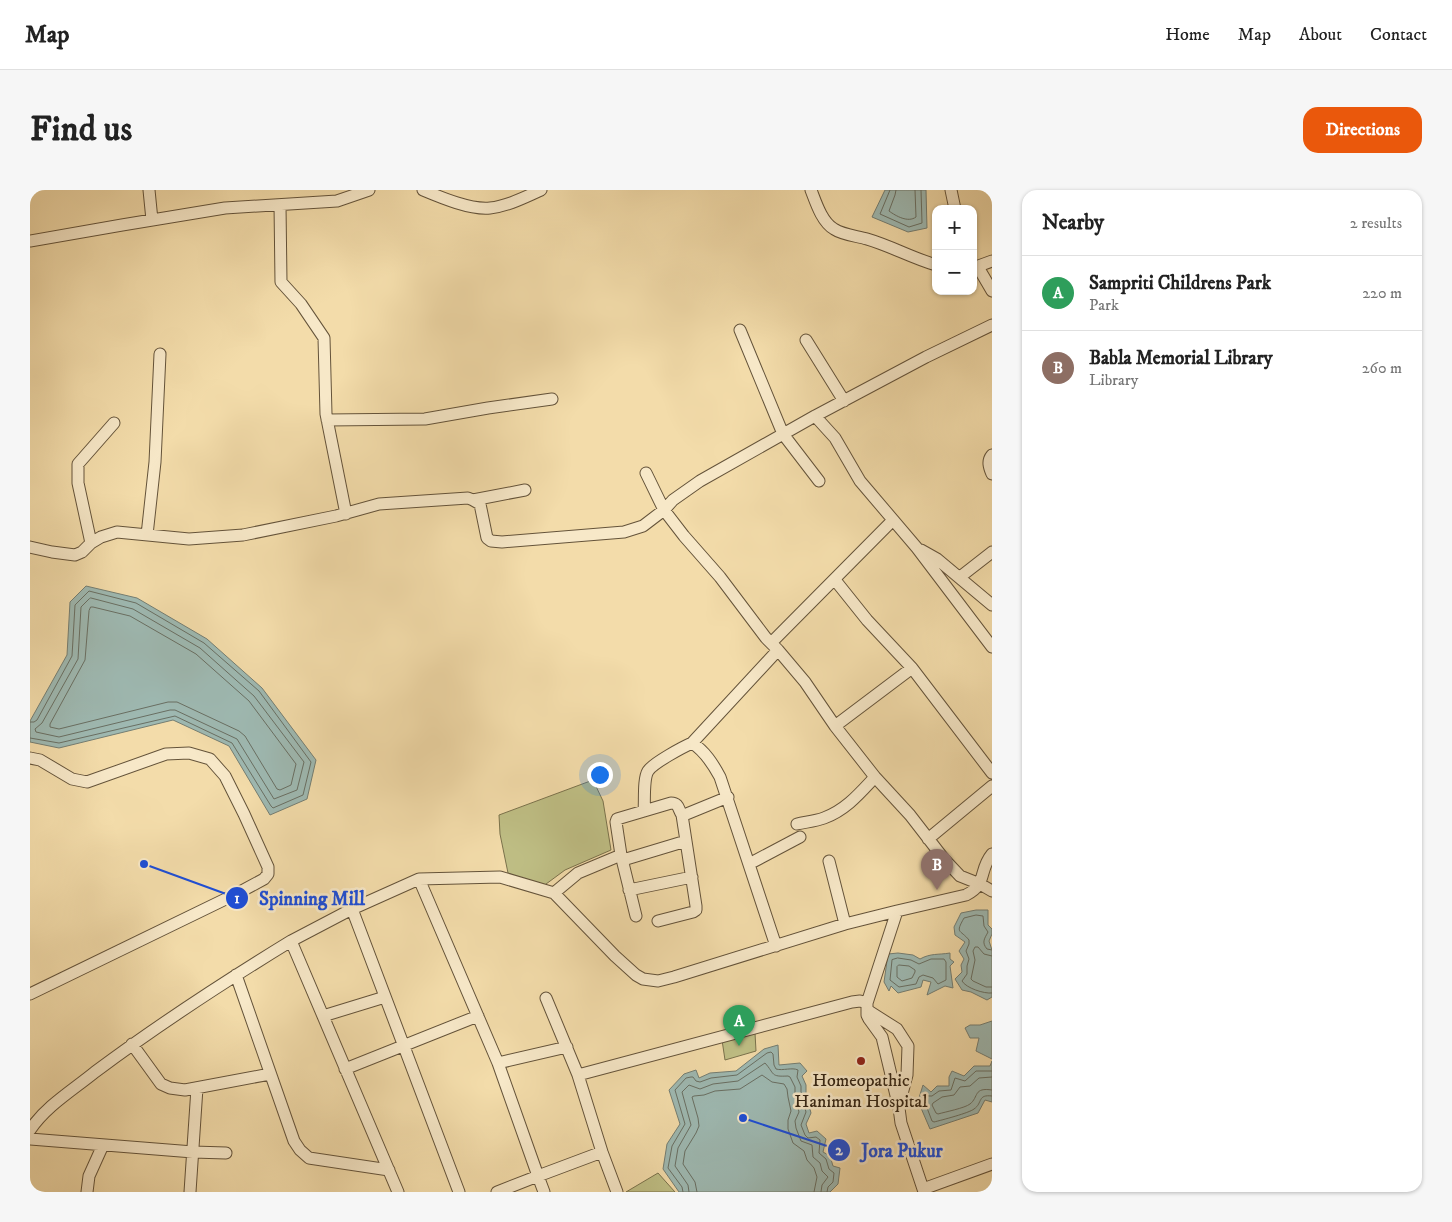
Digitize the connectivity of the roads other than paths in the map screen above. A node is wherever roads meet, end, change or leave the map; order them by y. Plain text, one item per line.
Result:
1 (149, 190) edge
2 (369, 190) edge
3 (423, 190) edge
4 (542, 190) edge
5 (811, 190) edge
6 (951, 190) edge
7 (280, 204) junction
8 (953, 205) edge
9 (152, 220) junction
10 (30, 241) edge
11 (992, 261) edge
12 (932, 264) edge
13 (977, 267) edge
14 (977, 268) edge
15 (992, 291) edge
16 (992, 325) edge
17 (740, 330) dead end
18 (806, 340) dead end
19 (160, 354) dead end
20 (552, 399) dead end
21 (844, 401) junction
22 (815, 416) junction
23 (327, 420) junction
24 (114, 423) dead end
25 (783, 434) junction
26 (992, 455) edge
27 (646, 473) dead end
28 (992, 474) edge
29 (819, 481) dead end
30 (525, 490) dead end
31 (473, 500) junction
32 (664, 510) junction
33 (346, 514) junction
34 (893, 520) junction
35 (147, 535) junction
36 (91, 543) junction
37 (30, 547) edge
38 (917, 548) junction
39 (992, 552) edge
40 (960, 577) junction
41 (835, 580) junction
42 (992, 605) edge
43 (775, 646) junction
44 (992, 647) edge
45 (912, 668) junction
46 (835, 726) junction
47 (692, 743) junction
48 (30, 758) edge
49 (992, 773) edge
50 (875, 777) junction
51 (992, 786) edge
52 (728, 797) junction
53 (644, 811) junction
54 (682, 815) junction
55 (797, 824) dead end
56 (800, 837) dead end
57 (928, 839) junction
58 (686, 841) junction
59 (992, 854) edge
60 (622, 857) junction
61 (829, 861) dead end
62 (750, 864) junction
63 (692, 877) junction
64 (419, 879) junction
65 (980, 884) junction
66 (629, 890) junction
67 (992, 891) edge
68 (554, 893) junction
69 (352, 909) junction
70 (897, 911) junction
71 (636, 916) dead end
72 (658, 921) dead end
73 (845, 924) junction
74 (291, 940) junction
75 (776, 946) junction
76 (236, 975) junction
77 (30, 994) edge
78 (385, 997) junction
79 (546, 998) dead end
80 (867, 1006) junction
81 (323, 1016) junction
82 (478, 1016) junction
83 (132, 1044) junction
84 (404, 1045) junction
85 (567, 1047) junction
86 (498, 1063) junction
87 (346, 1069) junction
88 (270, 1074) junction
89 (578, 1075) junction
90 (197, 1088) junction
91 (899, 1108) junction
92 (30, 1130) edge
93 (30, 1139) edge
94 (103, 1145) junction
95 (193, 1152) junction
96 (602, 1152) junction
97 (226, 1153) dead end
98 (992, 1164) edge
99 (389, 1170) junction
100 (538, 1176) junction
101 (919, 1191) edge
102 (87, 1192) edge
103 (190, 1192) edge
104 (398, 1192) edge
105 (459, 1192) edge
106 (497, 1192) edge
107 (544, 1192) edge
108 (618, 1192) edge

1 - 9 street
2 - 7 street
3 - 4 street
5 - 12 street
6 - 8 street
7 - 9 street
7 - 23 street
9 - 10 street
11 - 13 street
14 - 15 street
16 - 21 street
17 - 25 street
18 - 21 street
19 - 35 street
20 - 23 street
21 - 22 street
22 - 25 street
22 - 34 street
23 - 33 street
24 - 36 street
25 - 29 street
25 - 32 street
26 - 28 street
27 - 32 street
30 - 31 street
31 - 32 street
31 - 33 street
32 - 43 street
33 - 35 street
34 - 38 street
34 - 41 street
35 - 36 street
36 - 37 street
38 - 40 street
38 - 44 street
39 - 40 street
40 - 42 street
41 - 43 street
41 - 45 street
43 - 46 street
43 - 47 street
45 - 46 street
45 - 49 street
46 - 50 street
47 - 52 street
47 - 53 street
48 - 77 street
50 - 55 street
50 - 57 street
51 - 57 street
52 - 54 street
52 - 62 street
53 - 54 street
53 - 60 street
54 - 58 street
56 - 62 street
57 - 65 street
58 - 60 street
58 - 63 street
59 - 65 street
60 - 66 street
60 - 68 street
61 - 73 street
62 - 75 street
63 - 66 street
63 - 72 street
64 - 68 street
64 - 69 street
64 - 82 street
65 - 67 street
65 - 70 street
66 - 71 street
68 - 75 street
69 - 74 street
69 - 78 street
70 - 73 street
70 - 80 street
73 - 75 street
74 - 76 street
74 - 81 street
76 - 83 street
76 - 88 street
78 - 81 street
78 - 84 street
79 - 85 street
80 - 89 street
80 - 91 street
80 - 91 street
81 - 87 street
82 - 84 street
82 - 86 street
83 - 90 street
83 - 92 street
84 - 87 street
84 - 105 street
85 - 86 street
85 - 89 street
86 - 100 street
87 - 99 street
88 - 90 street
88 - 99 street
89 - 96 street
90 - 95 street
91 - 101 street
93 - 94 street
94 - 95 street
94 - 102 street
95 - 97 street
95 - 103 street
96 - 100 street
96 - 108 street
98 - 101 street
99 - 104 street
100 - 106 street
100 - 107 street

